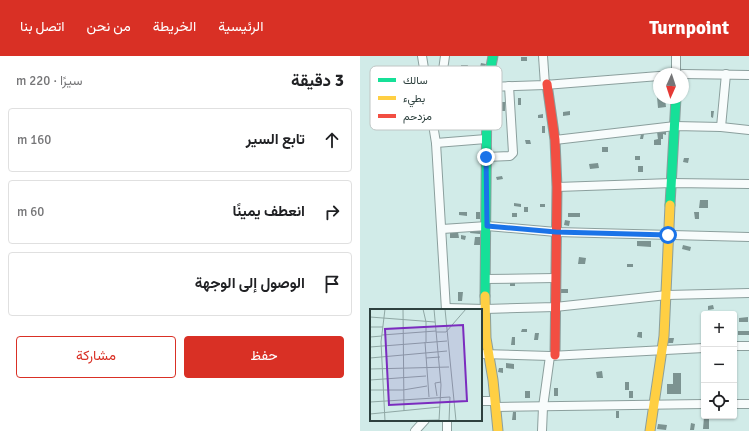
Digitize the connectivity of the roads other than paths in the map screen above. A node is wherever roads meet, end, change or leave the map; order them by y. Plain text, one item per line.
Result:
1 (422, 56) edge
2 (445, 56) edge
3 (493, 56) edge
4 (543, 56) edge
5 (676, 56) edge
6 (424, 66) edge
7 (444, 66) edge
8 (491, 66) edge
9 (676, 68) edge
10 (689, 74) edge
11 (726, 74) junction
12 (749, 75) edge
13 (653, 76) edge
14 (546, 85) junction
15 (502, 86) edge
16 (509, 86) junction
17 (676, 104) edge
18 (675, 126) junction
19 (721, 127) junction
20 (434, 130) edge
21 (486, 130) edge
22 (749, 130) edge
23 (486, 139) junction
24 (555, 140) junction
25 (436, 143) junction
26 (486, 157) junction
27 (672, 183) junction
28 (749, 184) edge
29 (557, 187) junction
30 (487, 226) junction
31 (442, 229) junction
32 (556, 232) junction
33 (668, 235) junction
34 (749, 237) edge
35 (555, 278) junction
36 (485, 279) junction
37 (749, 293) edge
38 (667, 294) junction
39 (555, 307) junction
40 (446, 309) edge
41 (485, 309) junction
42 (737, 346) edge
43 (749, 346) edge
44 (701, 348) edge
45 (662, 349) junction
46 (485, 355) edge
47 (552, 355) junction
48 (482, 401) edge
49 (495, 404) junction
50 (701, 404) edge
51 (737, 404) edge
52 (749, 404) edge
53 (653, 405) junction
54 (543, 406) junction
55 (424, 421) edge
56 (415, 431) edge
57 (498, 431) edge
58 (542, 431) edge
59 (650, 431) edge

1 - 6 street
2 - 7 street
3 - 8 street
4 - 14 street
5 - 9 street
10 - 11 street
11 - 12 street
11 - 19 street
13 - 14 street
14 - 16 street
14 - 24 street
15 - 16 street
16 - 26 street
17 - 18 street
18 - 19 street
18 - 24 street
18 - 27 street
19 - 22 street
20 - 25 street
21 - 23 street
23 - 25 street
23 - 26 street
24 - 29 street
25 - 31 street
26 - 30 street
27 - 28 street
27 - 29 street
27 - 33 street
29 - 32 street
30 - 31 street
30 - 32 street
30 - 36 street
31 - 40 street
32 - 33 street
32 - 35 street
33 - 34 street
33 - 38 street
35 - 36 street
35 - 39 street
36 - 41 street
37 - 38 street
38 - 39 street
38 - 45 street
39 - 41 street
39 - 47 street
40 - 41 street
41 - 46 street
42 - 43 street
44 - 45 street
45 - 47 street
45 - 53 street
46 - 47 street
46 - 49 street
47 - 54 street
48 - 49 street
49 - 54 street
49 - 57 street
50 - 53 street
51 - 52 street
53 - 54 street
53 - 59 street
54 - 58 street
55 - 56 street

